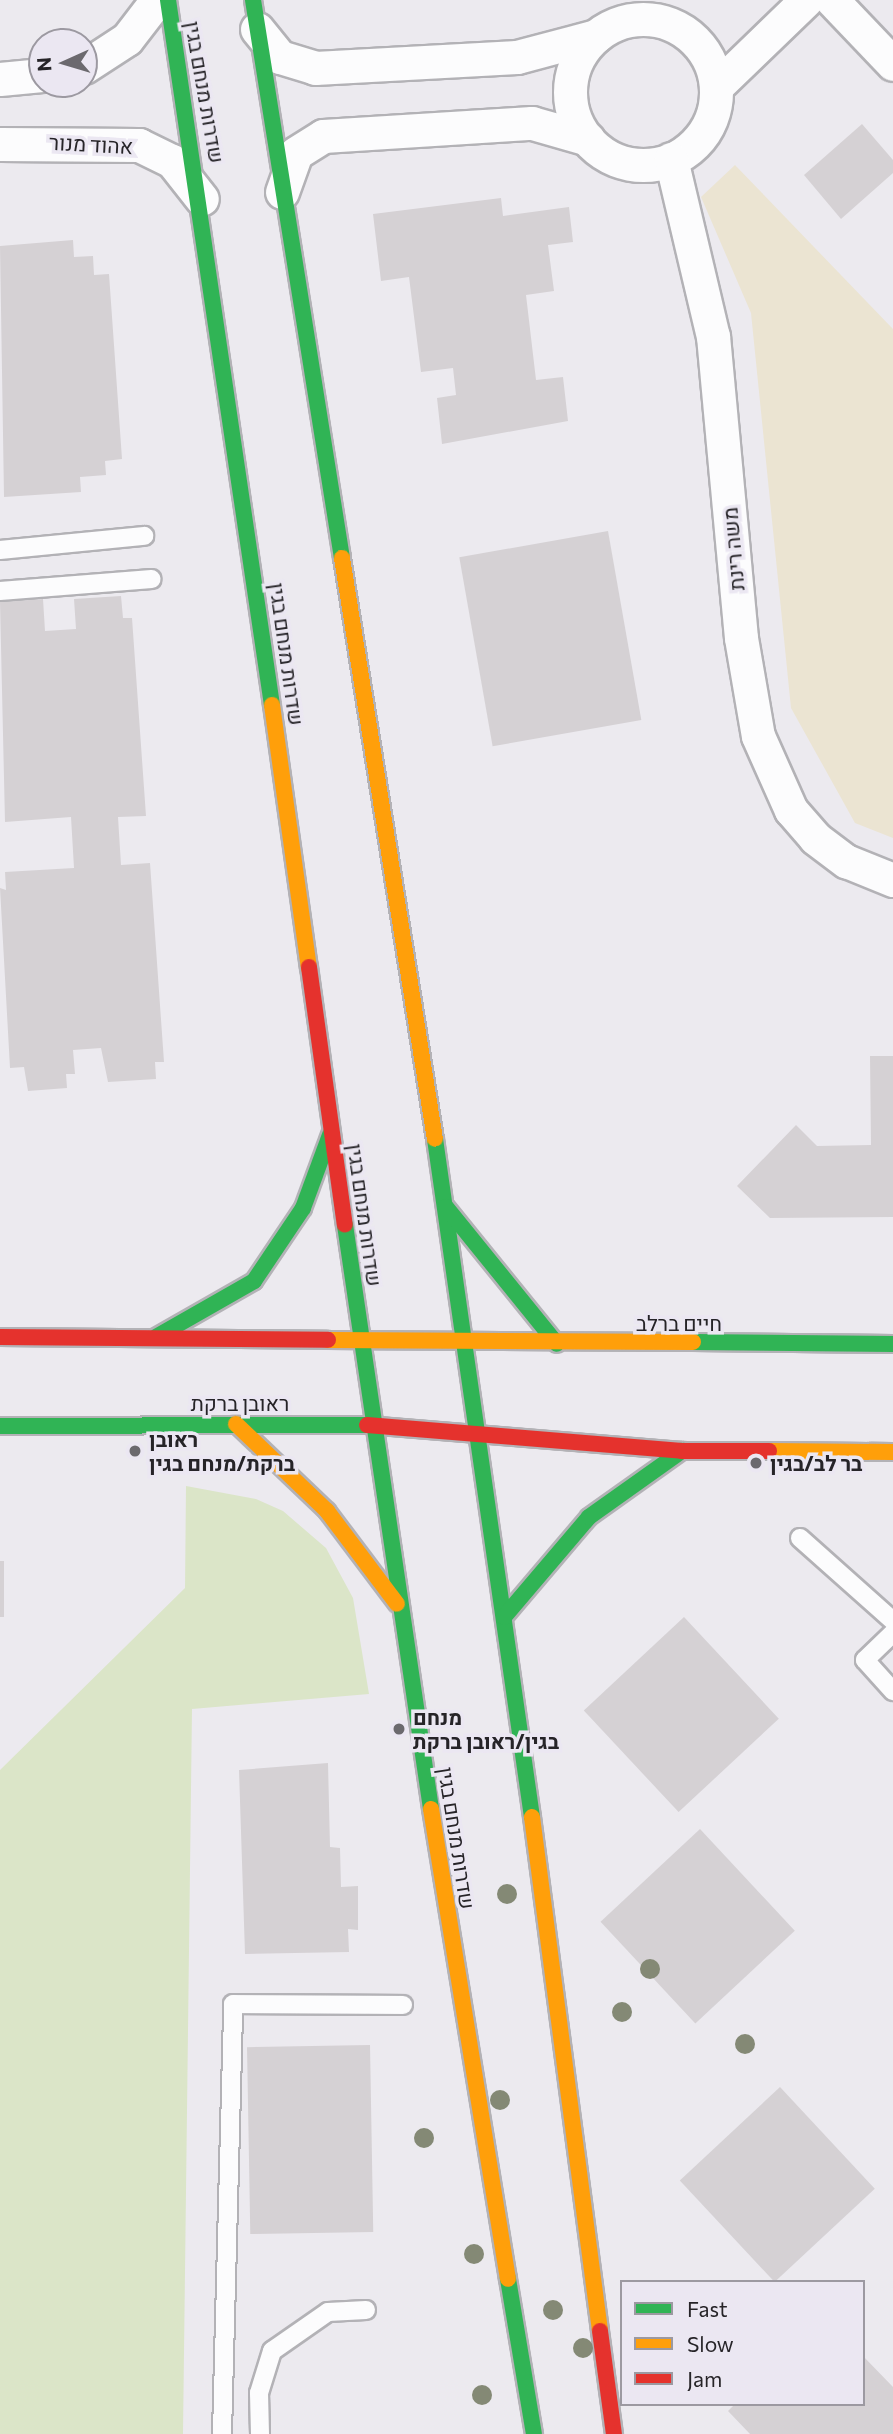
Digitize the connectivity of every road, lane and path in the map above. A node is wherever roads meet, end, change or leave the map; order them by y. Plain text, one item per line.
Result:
1 (157, 0) edge
2 (168, 0) edge
3 (806, 0) edge
4 (832, 0) edge
5 (663, 11) edge
6 (255, 15) edge
7 (596, 36) junction
8 (98, 58) edge
9 (893, 64) edge
10 (28, 76) edge
11 (0, 79) edge
12 (716, 87) junction
13 (588, 139) junction
14 (0, 144) edge
15 (671, 159) junction
16 (282, 195) junction
17 (202, 200) junction
18 (144, 536) dead end
19 (0, 550) edge
20 (152, 579) dead end
21 (0, 591) edge
22 (893, 880) edge
23 (332, 1129) junction
24 (445, 1205) junction
25 (0, 1337) edge
26 (360, 1338) junction
27 (465, 1338) junction
28 (153, 1339) junction
29 (557, 1344) junction
30 (893, 1345) edge
31 (236, 1424) junction
32 (374, 1425) junction
33 (0, 1426) edge
34 (479, 1432) junction
35 (682, 1451) junction
36 (893, 1452) edge
37 (800, 1538) dead end
38 (398, 1606) junction
39 (504, 1617) junction
40 (893, 1621) edge
41 (893, 1633) edge
42 (893, 1691) edge
43 (403, 2005) dead end
44 (366, 2310) dead end
45 (222, 2434) edge
46 (260, 2434) edge
47 (534, 2434) edge
48 (614, 2434) edge

1 - 8 street
2 - 17 street, שדרות מנחם בגין
3 - 12 street
4 - 9 street
5 - 7 street
5 - 12 street
6 - 7 street
6 - 16 street
7 - 13 street
10 - 11 street
12 - 15 street
13 - 15 street
13 - 16 street
14 - 17 street, אהוד מנור
15 - 22 street, משה רינת
16 - 24 street
17 - 23 street, שדרות מנחם בגין
18 - 19 lane
20 - 21 lane
23 - 26 street, שדרות מנחם בגין
23 - 28 street
24 - 27 street
24 - 29 street
25 - 28 street
26 - 27 street
26 - 28 street
26 - 32 street, שדרות מנחם בגין
27 - 29 street, חיים ברלב
27 - 34 street
29 - 30 street, חיים ברלב
31 - 32 street, ראובן ברקת
31 - 33 street, ראובן ברקת
31 - 38 street
32 - 34 street, ראובן ברקת
32 - 38 street, שדרות מנחם בגין
34 - 35 street
34 - 39 street
35 - 36 street
35 - 39 street
37 - 40 lane
38 - 47 street, שדרות מנחם בגין
39 - 48 street
41 - 42 lane
43 - 45 lane
44 - 46 lane

